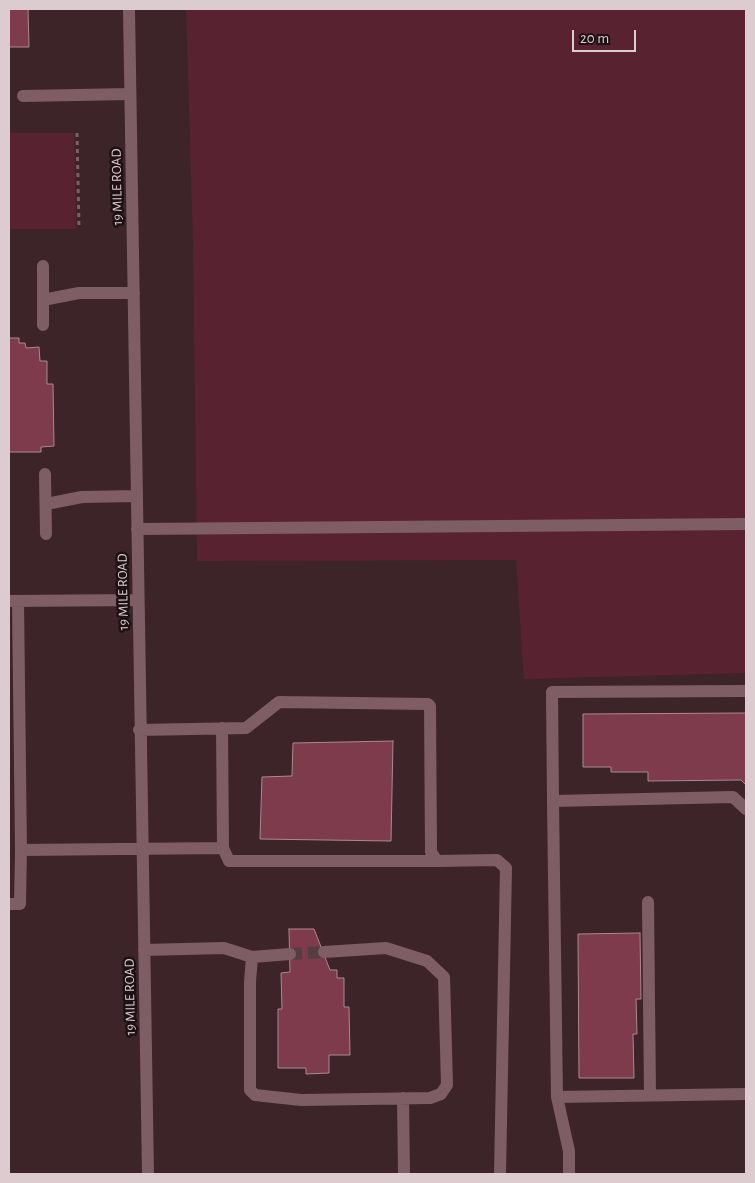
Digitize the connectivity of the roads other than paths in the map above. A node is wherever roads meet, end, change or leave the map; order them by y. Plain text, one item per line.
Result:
1 (129, 9) edge
2 (130, 94) junction
3 (23, 96) dead end
4 (43, 266) dead end
5 (134, 293) junction
6 (43, 300) junction
7 (43, 325) dead end
8 (46, 474) dead end
9 (136, 496) junction
10 (46, 504) junction
11 (746, 524) edge
12 (136, 529) junction
13 (46, 534) dead end
14 (138, 600) junction
15 (13, 601) edge
16 (746, 691) edge
17 (222, 728) junction
18 (140, 730) junction
19 (553, 801) junction
20 (746, 809) edge
21 (142, 848) junction
22 (223, 848) junction
23 (21, 850) junction
24 (436, 861) junction
25 (648, 902) dead end
26 (9, 904) edge
27 (144, 950) junction
28 (324, 952) tunnel mouth
29 (290, 954) tunnel mouth
30 (252, 957) junction
31 (746, 1094) edge
32 (650, 1095) junction
33 (557, 1097) junction
34 (404, 1098) junction
35 (148, 1174) edge
36 (404, 1174) edge
37 (500, 1174) edge
38 (569, 1174) edge

1 - 2 street, 19 MILE ROAD
2 - 3 street
2 - 5 street, 19 MILE ROAD
4 - 6 street
5 - 6 street
5 - 9 street, 19 MILE ROAD
6 - 7 street
8 - 10 street
9 - 10 street
9 - 12 street, 19 MILE ROAD
10 - 13 street
11 - 12 street
12 - 14 street, 19 MILE ROAD
14 - 15 street
14 - 18 street, 19 MILE ROAD
15 - 23 street
16 - 19 street
17 - 18 street
17 - 22 street
17 - 24 street
18 - 21 street, 19 MILE ROAD
19 - 20 street
19 - 33 street
21 - 22 street
21 - 23 street
21 - 27 street, 19 MILE ROAD
22 - 24 street
23 - 26 street
24 - 37 street
25 - 32 street
27 - 30 street
27 - 35 street, 19 MILE ROAD
28 - 34 street
29 - 30 street
30 - 34 street
31 - 32 street
32 - 33 street
33 - 38 street
34 - 36 street

